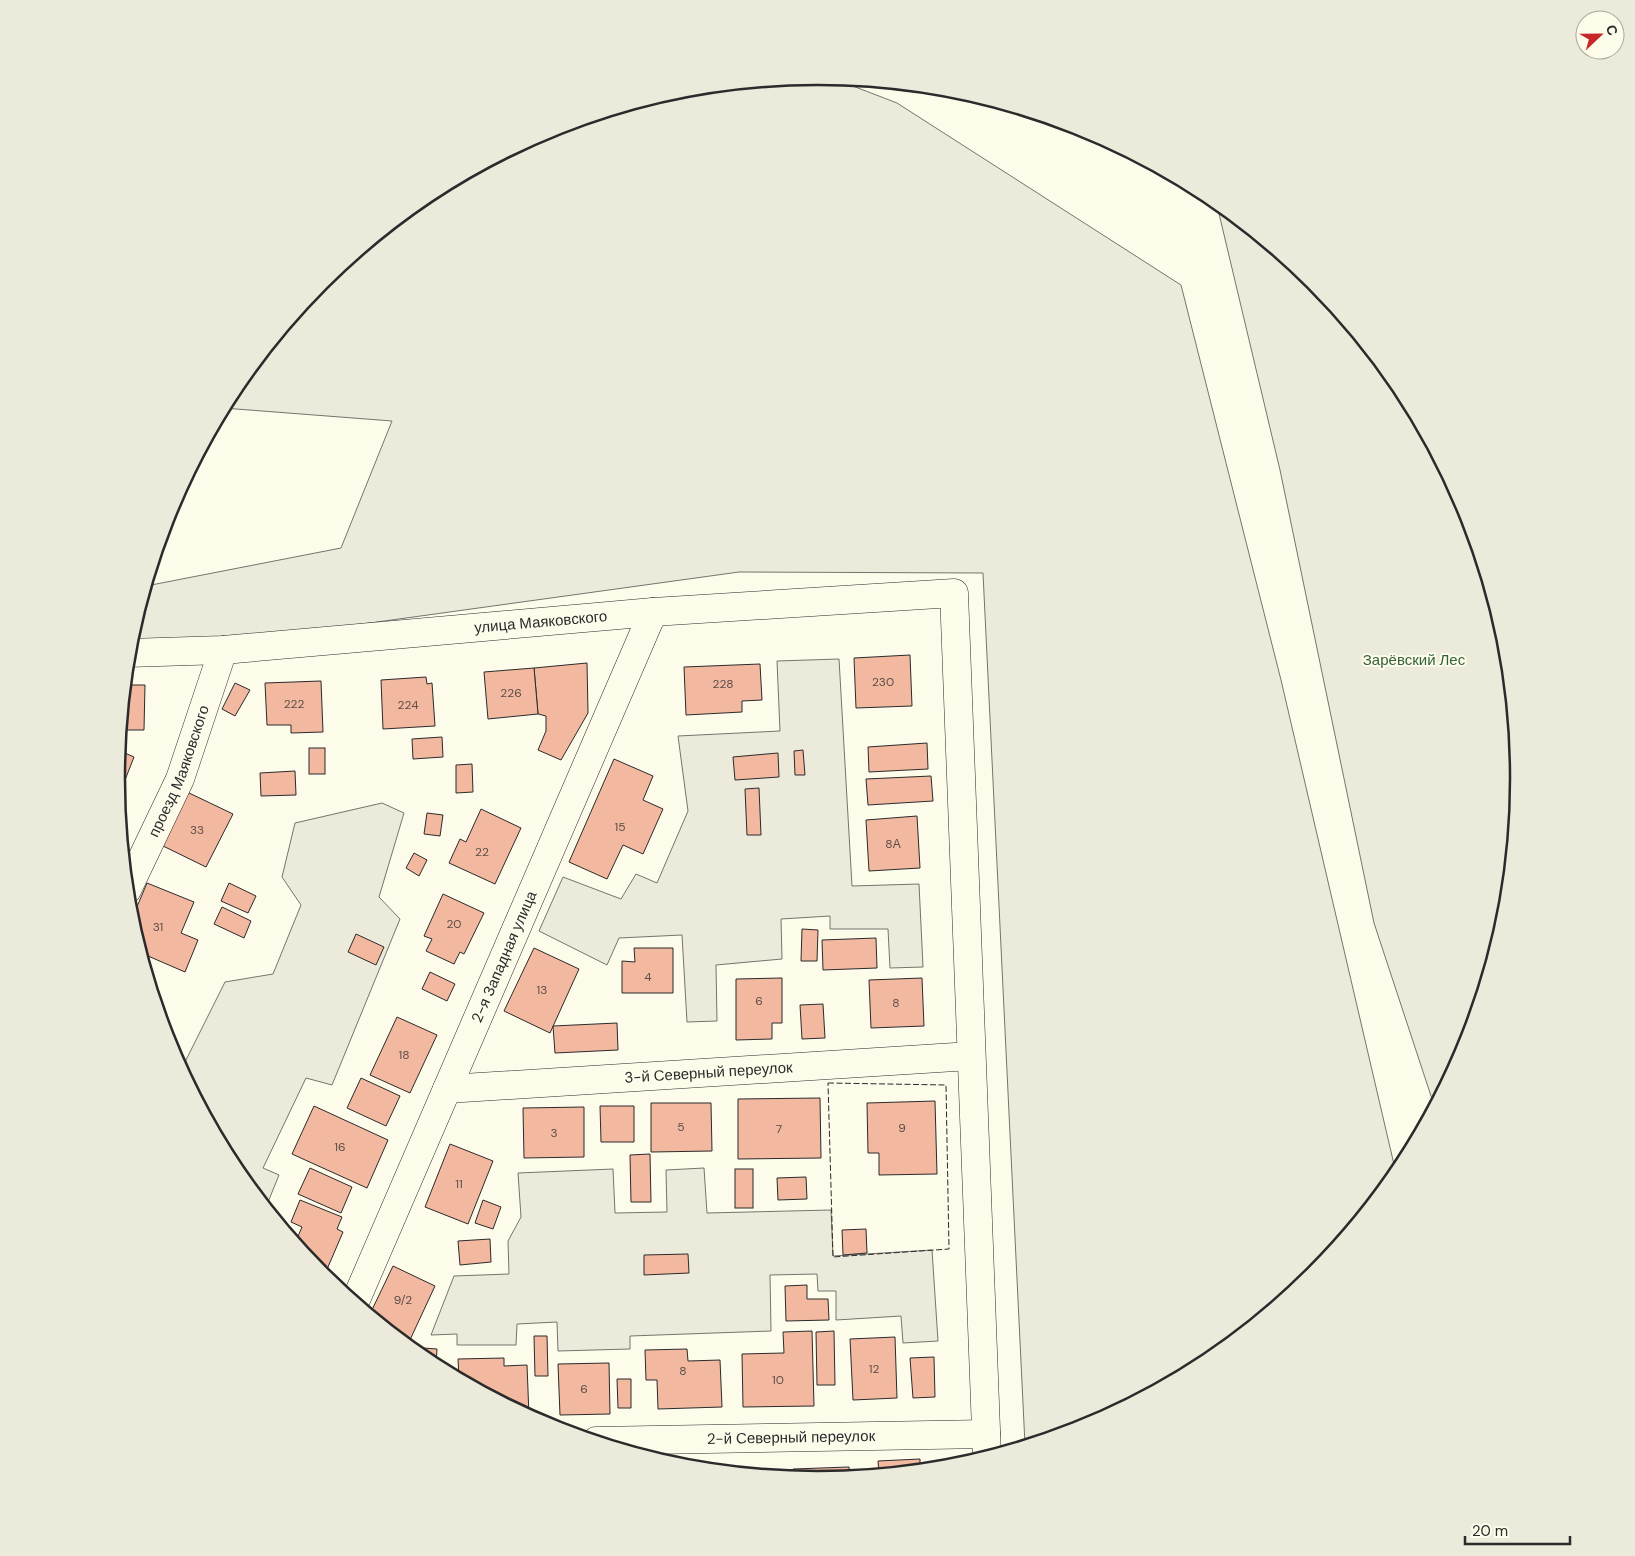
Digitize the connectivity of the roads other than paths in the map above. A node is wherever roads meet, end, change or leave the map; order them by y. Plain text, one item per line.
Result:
1 (653, 612) junction
2 (223, 650) junction
3 (136, 653) edge
4 (132, 879) edge
5 (970, 1056) junction
6 (446, 1088) junction
7 (358, 1296) edge
8 (619, 1441) edge
9 (986, 1445) edge

1 - 2 street, улица Маяковского
1 - 5 street, улица Маяковского
1 - 6 street, 2-я Западная улица
2 - 3 street, улица Маяковского
2 - 4 street, проезд Маяковского
5 - 6 street, 3-й Северный переулок
5 - 9 street
6 - 7 street, 2-я Западная улица
8 - 9 street, 2-й Северный переулок

